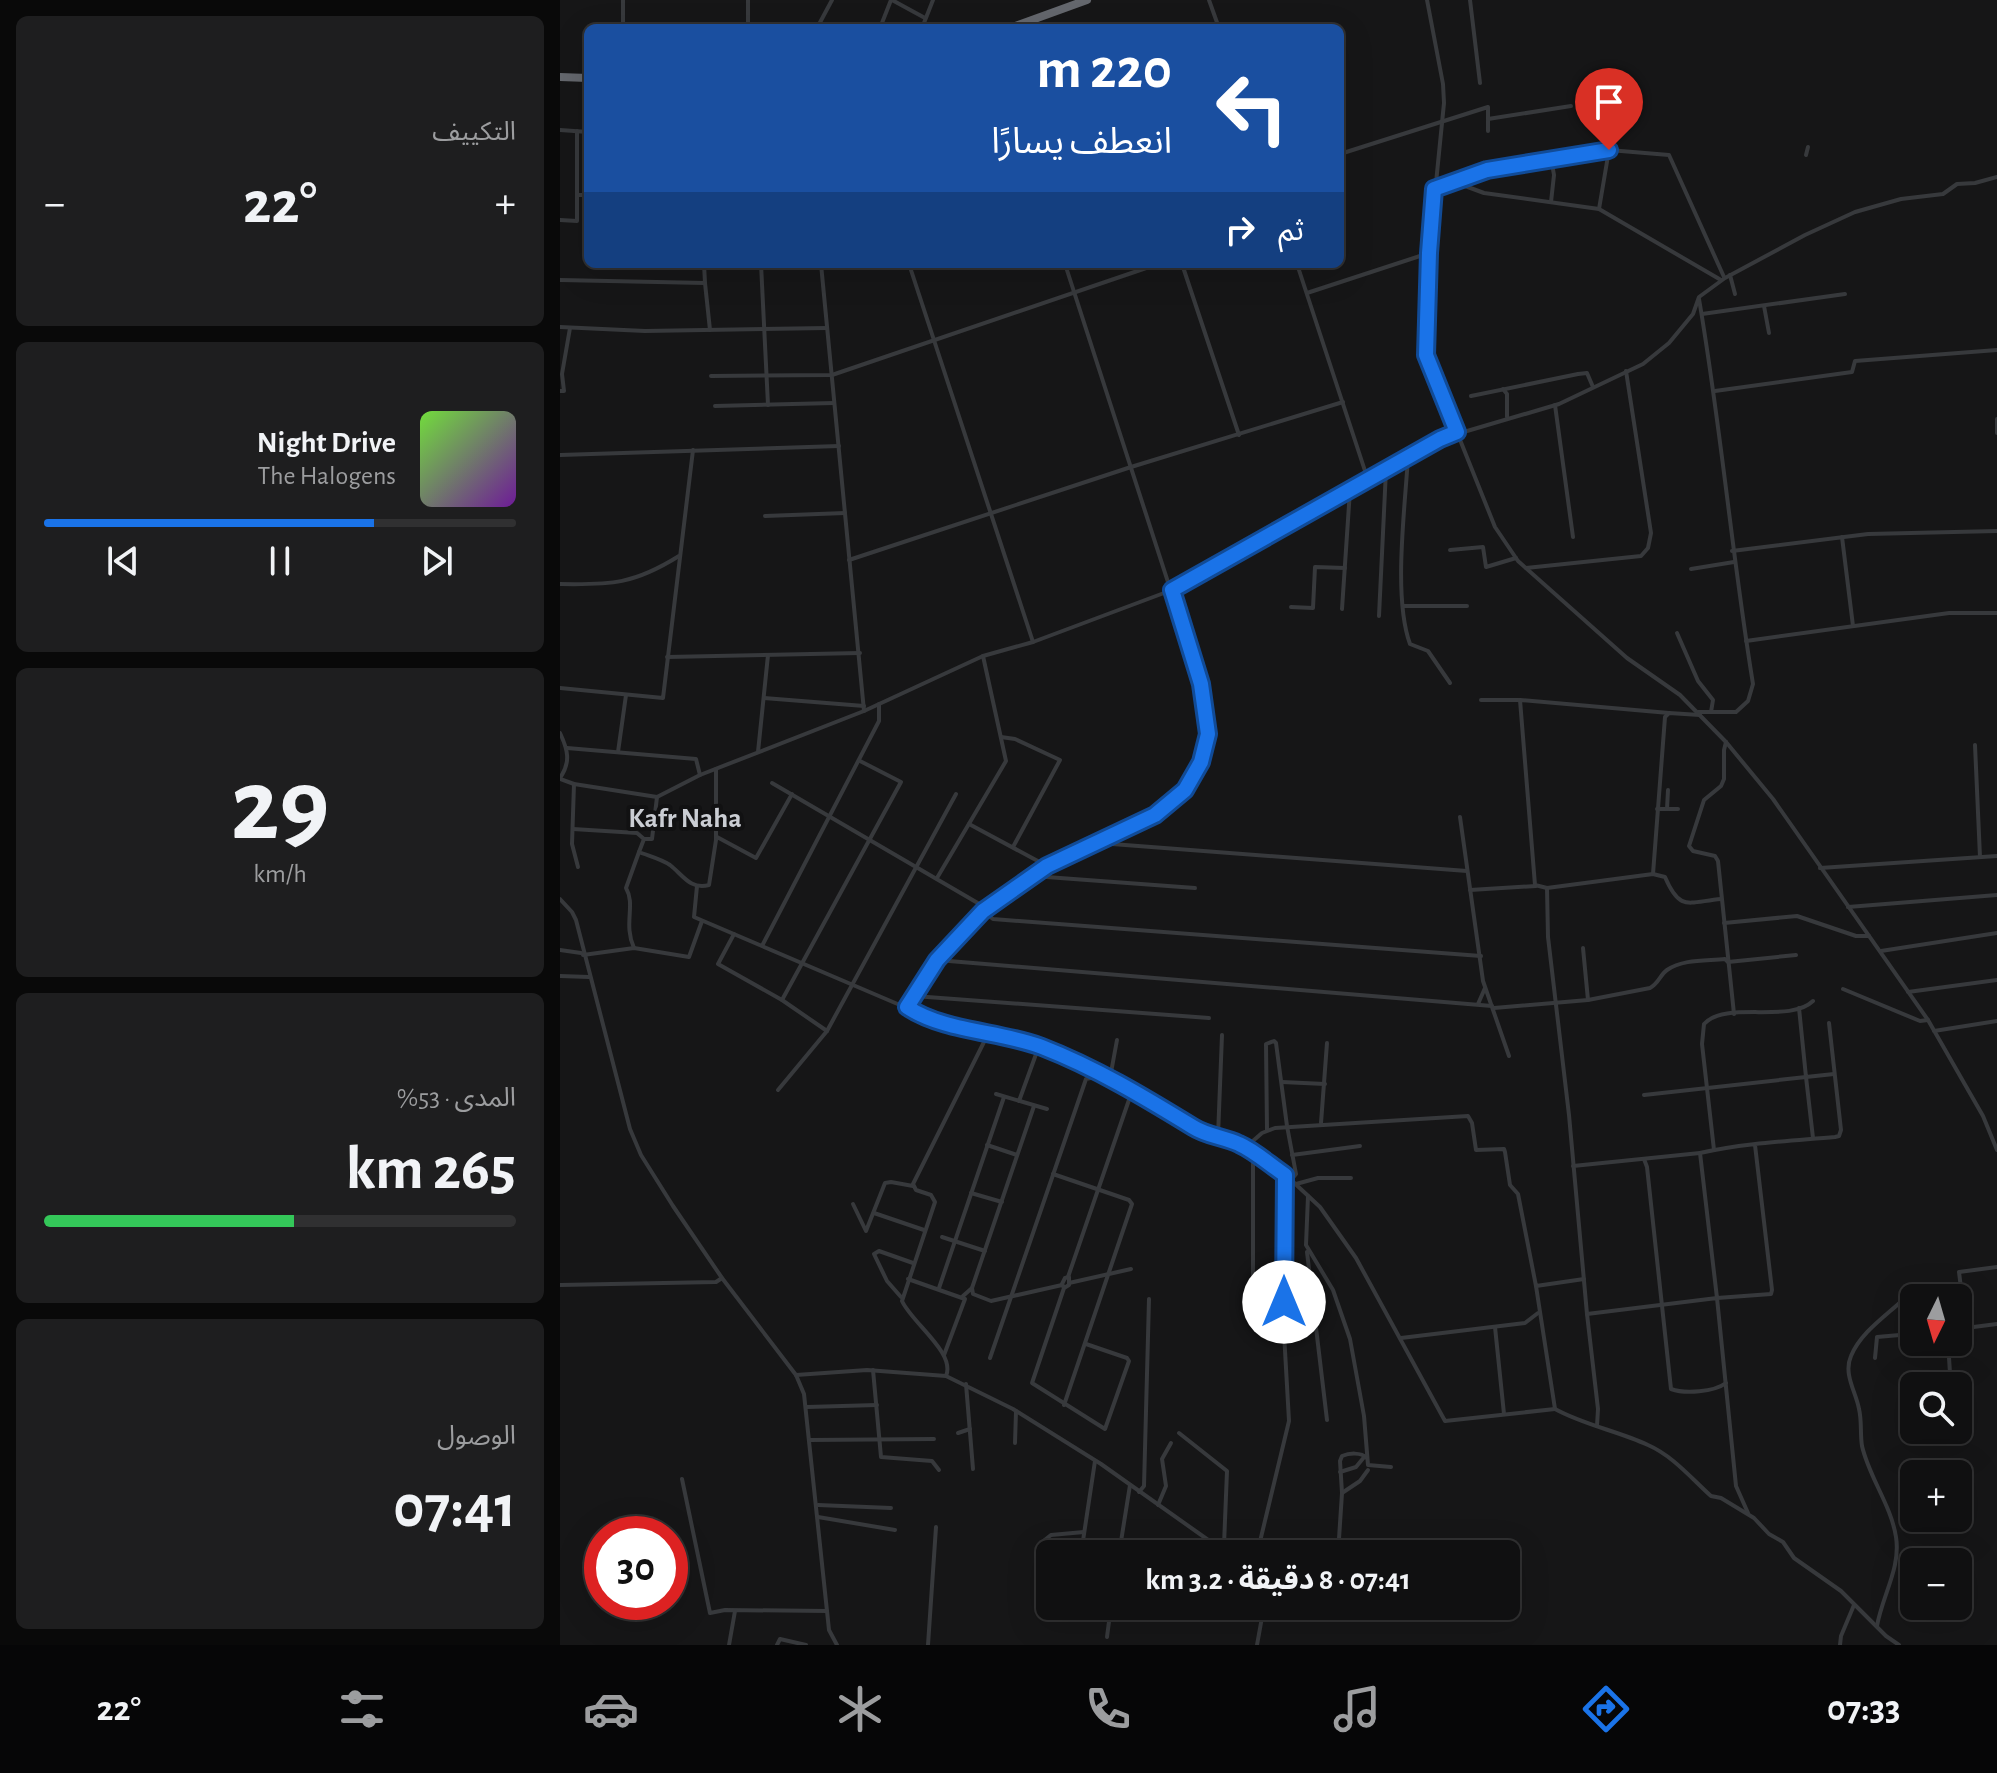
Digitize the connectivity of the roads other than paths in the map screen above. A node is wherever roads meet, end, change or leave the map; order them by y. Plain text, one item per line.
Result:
1 (623, 0) edge
2 (748, 0) edge
3 (832, 0) edge
4 (891, 0) edge
5 (933, 0) edge
6 (1087, 0) edge
7 (1209, 0) edge
8 (1427, 0) edge
9 (1470, 0) edge
10 (925, 18) junction
11 (623, 24) edge
12 (748, 24) edge
13 (819, 24) edge
14 (882, 24) edge
15 (923, 24) edge
16 (1021, 24) edge
17 (1218, 24) edge
18 (560, 77) edge
19 (584, 78) edge
20 (1480, 83) dead end
21 (1571, 106) dead end
22 (1488, 118) junction
23 (1443, 120) junction
24 (560, 130) edge
25 (577, 131) junction
26 (1488, 131) dead end
27 (584, 132) edge
28 (1808, 147) dead end
29 (1609, 150) junction
30 (1344, 153) edge
31 (1806, 155) dead end
32 (1551, 158) junction
33 (1997, 177) edge
34 (1455, 183) junction
35 (1434, 189) junction
36 (577, 195) junction
37 (584, 195) edge
38 (1551, 202) junction
39 (1599, 209) junction
40 (560, 220) edge
41 (1429, 253) junction
42 (704, 268) edge
43 (761, 268) edge
44 (821, 268) edge
45 (910, 268) edge
46 (1066, 268) edge
47 (1146, 268) edge
48 (1183, 268) edge
49 (1298, 268) edge
50 (1725, 277) junction
51 (560, 280) edge
52 (705, 283) junction
53 (1075, 292) junction
54 (1307, 293) junction
55 (1735, 294) dead end
56 (1845, 294) dead end
57 (1699, 297) junction
58 (1764, 306) junction
59 (1702, 314) junction
60 (560, 327) edge
61 (570, 328) junction
62 (827, 328) junction
63 (764, 329) junction
64 (710, 330) junction
65 (1769, 333) dead end
66 (934, 340) junction
67 (1997, 350) edge
68 (1626, 371) junction
69 (766, 375) junction
70 (832, 375) junction
71 (711, 376) dead end
72 (1593, 387) junction
73 (1503, 389) junction
74 (560, 391) edge
75 (1715, 391) junction
76 (1471, 396) dead end
77 (1343, 402) junction
78 (834, 403) junction
79 (768, 405) junction
80 (1555, 405) junction
81 (715, 406) dead end
82 (1507, 418) junction
83 (1997, 419) edge
84 (1457, 432) junction
85 (1997, 433) edge
86 (1239, 435) junction
87 (839, 446) junction
88 (693, 450) junction
89 (560, 455) edge
90 (1408, 457) junction
91 (1131, 467) junction
92 (1386, 470) junction
93 (1368, 480) junction
94 (1350, 490) junction
95 (845, 513) junction
96 (992, 514) junction
97 (765, 516) dead end
98 (1997, 531) edge
99 (1573, 537) dead end
100 (1842, 537) junction
101 (1450, 550) dead end
102 (1732, 551) junction
103 (679, 556) junction
104 (1516, 558) junction
105 (849, 560) junction
106 (1734, 562) junction
107 (1345, 568) junction
108 (1526, 568) junction
109 (1691, 569) dead end
110 (560, 584) edge
111 (1172, 590) junction
112 (1403, 606) junction
113 (1467, 606) dead end
114 (1291, 607) dead end
115 (1342, 609) dead end
116 (1997, 613) edge
117 (1379, 616) dead end
118 (1853, 626) junction
119 (1677, 633) dead end
120 (1746, 641) junction
121 (1033, 642) junction
122 (860, 653) junction
123 (768, 655) junction
124 (983, 656) junction
125 (667, 657) junction
126 (1450, 683) dead end
127 (560, 688) edge
128 (626, 695) junction
129 (764, 698) junction
130 (1481, 700) dead end
131 (1520, 700) junction
132 (879, 704) junction
133 (864, 709) junction
134 (1711, 712) junction
135 (1669, 713) junction
136 (1699, 714) junction
137 (560, 733) edge
138 (1001, 737) junction
139 (1726, 742) junction
140 (1975, 745) dead end
141 (567, 748) junction
142 (618, 752) junction
143 (758, 753) junction
144 (860, 761) junction
145 (716, 769) junction
146 (700, 775) junction
147 (560, 778) edge
148 (772, 783) dead end
149 (574, 784) junction
150 (1668, 790) dead end
151 (792, 794) junction
152 (956, 794) dead end
153 (657, 797) junction
154 (1657, 809) junction
155 (1667, 809) junction
156 (1678, 809) dead end
157 (831, 817) junction
158 (1460, 817) dead end
159 (969, 824) junction
160 (573, 829) junction
161 (716, 836) junction
162 (644, 839) junction
163 (871, 840) junction
164 (1096, 843) junction
165 (1013, 847) junction
166 (639, 852) junction
167 (1997, 856) edge
168 (1980, 857) junction
169 (917, 866) junction
170 (1047, 866) junction
171 (578, 867) dead end
172 (1820, 868) junction
173 (1467, 871) junction
174 (1653, 874) junction
175 (1030, 876) junction
176 (937, 878) junction
177 (697, 886) junction
178 (1537, 886) junction
179 (1195, 888) dead end
180 (1547, 888) junction
181 (1470, 890) junction
182 (1997, 895) edge
183 (1721, 899) junction
184 (560, 902) edge
185 (1848, 907) junction
186 (986, 910) junction
187 (702, 921) junction
188 (1724, 923) junction
189 (1997, 933) edge
190 (734, 934) junction
191 (1869, 936) junction
192 (763, 944) junction
193 (634, 948) junction
194 (1583, 948) dead end
195 (560, 950) edge
196 (1880, 951) junction
197 (582, 954) junction
198 (1796, 955) dead end
199 (1481, 956) junction
200 (937, 960) junction
201 (804, 962) junction
202 (1728, 962) junction
203 (560, 976) edge
204 (589, 977) junction
205 (1997, 980) edge
206 (854, 984) junction
207 (1485, 988) junction
208 (1843, 989) dead end
209 (1907, 992) junction
210 (914, 996) junction
211 (782, 1000) junction
212 (1588, 1000) junction
213 (1813, 1001) dead end
214 (1477, 1004) junction
215 (1557, 1004) junction
216 (907, 1007) junction
217 (1493, 1007) junction
218 (1799, 1008) junction
219 (1734, 1014) junction
220 (1209, 1018) dead end
221 (1928, 1020) junction
222 (1997, 1021) edge
223 (1829, 1023) dead end
224 (827, 1031) junction
225 (1934, 1031) junction
226 (988, 1034) junction
227 (1222, 1035) dead end
228 (1117, 1040) dead end
229 (1327, 1043) dead end
230 (1039, 1046) junction
231 (1509, 1056) dead end
232 (1834, 1074) junction
233 (1806, 1077) junction
234 (1110, 1078) junction
235 (1282, 1082) junction
236 (1325, 1084) junction
237 (1706, 1088) junction
238 (778, 1090) dead end
239 (1132, 1092) junction
240 (996, 1094) dead end
241 (1644, 1095) dead end
242 (1004, 1097) junction
243 (1019, 1101) junction
244 (1034, 1106) junction
245 (1047, 1109) dead end
246 (1321, 1123) junction
247 (1287, 1126) junction
248 (1267, 1130) junction
249 (1218, 1136) junction
250 (1813, 1139) junction
251 (987, 1145) junction
252 (1755, 1145) junction
253 (1360, 1146) dead end
254 (1246, 1147) junction
255 (1714, 1150) junction
256 (1997, 1150) edge
257 (1253, 1153) junction
258 (1700, 1153) junction
259 (1017, 1155) junction
260 (1292, 1155) junction
261 (1644, 1159) junction
262 (1573, 1166) junction
263 (1053, 1174) junction
264 (1285, 1175) junction
265 (1351, 1178) dead end
266 (1294, 1182) junction
267 (913, 1186) junction
268 (1097, 1190) junction
269 (971, 1193) junction
270 (1308, 1196) junction
271 (1002, 1202) junction
272 (853, 1204) dead end
273 (874, 1213) junction
274 (924, 1230) junction
275 (942, 1237) dead end
276 (955, 1241) junction
277 (1306, 1245) junction
278 (985, 1251) junction
279 (913, 1263) junction
280 (1997, 1267) edge
281 (1131, 1269) dead end
282 (1108, 1274) junction
283 (722, 1278) junction
284 (908, 1279) junction
285 (1584, 1279) junction
286 (1068, 1280) junction
287 (1960, 1284) edge
288 (560, 1285) edge
289 (1063, 1286) junction
290 (1536, 1286) junction
291 (939, 1288) junction
292 (972, 1288) junction
293 (963, 1296) junction
294 (901, 1297) junction
295 (1012, 1297) junction
296 (1717, 1298) junction
297 (1149, 1299) dead end
298 (1253, 1299) dead end
299 (1900, 1302) edge
300 (1661, 1305) junction
301 (1538, 1313) junction
302 (1587, 1314) junction
303 (1997, 1324) edge
304 (1495, 1327) junction
305 (1972, 1327) edge
306 (1900, 1335) edge
307 (1400, 1338) junction
308 (1086, 1344) junction
309 (944, 1355) junction
310 (990, 1358) dead end
311 (1875, 1358) dead end
312 (873, 1370) junction
313 (796, 1375) junction
314 (946, 1376) junction
315 (1726, 1383) junction
316 (966, 1384) junction
317 (877, 1405) junction
318 (1064, 1405) junction
319 (806, 1407) junction
320 (1555, 1409) junction
321 (1016, 1411) junction
322 (1504, 1414) junction
323 (1327, 1420) dead end
324 (1597, 1426) junction
325 (970, 1429) junction
326 (958, 1433) dead end
327 (1179, 1433) dead end
328 (879, 1439) junction
329 (934, 1439) dead end
330 (810, 1440) junction
331 (1015, 1443) dead end
332 (1171, 1443) dead end
333 (1366, 1457) junction
334 (1095, 1461) junction
335 (1391, 1467) dead end
336 (973, 1469) dead end
337 (939, 1470) dead end
338 (1368, 1470) dead end
339 (1340, 1472) junction
340 (682, 1479) dead end
341 (1130, 1485) junction
342 (1139, 1492) junction
343 (1342, 1493) junction
344 (816, 1505) junction
345 (1158, 1505) junction
346 (891, 1508) dead end
347 (1748, 1513) junction
348 (818, 1517) junction
349 (936, 1527) dead end
350 (895, 1530) dead end
351 (1084, 1532) junction
352 (1045, 1540) edge
353 (1083, 1540) edge
354 (1121, 1540) edge
355 (1207, 1540) edge
356 (1224, 1540) edge
357 (1260, 1540) edge
358 (1339, 1540) edge
359 (1854, 1605) junction
360 (735, 1611) junction
361 (827, 1611) junction
362 (1109, 1620) edge
363 (1261, 1620) edge
364 (1877, 1627) junction
365 (1107, 1637) dead end
366 (729, 1645) edge
367 (777, 1645) edge
368 (806, 1645) edge
369 (837, 1645) edge
370 (928, 1645) edge
371 (1257, 1645) edge
372 (1840, 1645) edge
373 (1899, 1645) edge

1 - 11 street
2 - 12 street
3 - 13 street
4 - 10 street
4 - 14 street
5 - 10 street
6 - 16 highway
7 - 17 street
8 - 23 street
9 - 20 street
10 - 15 street
18 - 19 highway
21 - 22 street
22 - 23 street
22 - 26 street
23 - 30 street
23 - 35 street
24 - 25 street
25 - 27 street
25 - 36 street
28 - 31 street
29 - 32 street
29 - 39 street
29 - 50 street
32 - 34 street
32 - 38 street
33 - 50 street
34 - 35 street
34 - 38 street
35 - 41 street
36 - 37 street
36 - 40 street
38 - 39 street
39 - 50 street
41 - 54 street
41 - 84 street
42 - 52 street
43 - 63 street
44 - 62 street
45 - 66 street
46 - 53 street
47 - 53 street
48 - 86 street
49 - 54 street
50 - 55 street
50 - 57 street
51 - 52 street
52 - 64 street
53 - 66 street
53 - 91 street
54 - 77 street
56 - 58 street
57 - 59 street
57 - 68 street
58 - 59 street
58 - 65 street
59 - 75 street
60 - 61 street
61 - 64 street
61 - 74 street
62 - 63 street
62 - 70 street
63 - 64 street
63 - 69 street
66 - 70 street
66 - 96 street
67 - 75 street
68 - 72 street
68 - 108 street
69 - 70 street
69 - 71 street
69 - 79 street
70 - 78 street
72 - 73 street
72 - 80 street
73 - 76 street
73 - 82 street
75 - 102 street
77 - 86 street
77 - 93 street
78 - 79 street
78 - 87 street
79 - 81 street
80 - 82 street
80 - 99 street
82 - 84 street
83 - 85 street
84 - 90 street
84 - 104 street
86 - 91 street
87 - 88 street
87 - 95 street
88 - 89 street
88 - 103 street
90 - 92 street
90 - 112 street
91 - 96 street
91 - 111 street
92 - 93 street
92 - 117 street
93 - 94 street
94 - 107 street
94 - 111 street
95 - 97 street
95 - 105 street
96 - 105 street
96 - 121 street
98 - 100 street
100 - 102 street
100 - 118 street
101 - 104 street
102 - 106 street
103 - 110 street
103 - 125 street
104 - 108 street
105 - 122 street
106 - 109 street
106 - 120 street
107 - 114 street
107 - 115 street
108 - 136 street
111 - 121 street
111 - 164 street
112 - 113 street
112 - 126 street
116 - 118 street
118 - 120 street
119 - 134 street
120 - 134 street
121 - 124 street
122 - 123 street
122 - 133 street
123 - 125 street
123 - 129 street
124 - 132 street
124 - 138 street
125 - 128 street
127 - 128 street
128 - 142 street
129 - 133 street
129 - 143 street
130 - 131 street
131 - 135 street
131 - 178 street
132 - 133 street
132 - 144 street
133 - 143 street
134 - 136 street
135 - 136 street
135 - 154 street
136 - 139 street
137 - 141 street
138 - 159 street
138 - 165 street
139 - 172 street
139 - 183 street
140 - 168 street
141 - 142 street
141 - 147 street
142 - 146 street
143 - 145 street
144 - 157 street
144 - 163 street
145 - 146 street
145 - 161 street
146 - 153 street
147 - 149 street
148 - 151 street
149 - 153 street
149 - 160 street
150 - 155 street
151 - 157 street
151 - 161 street
152 - 169 street
153 - 162 street
154 - 155 street
154 - 174 street
155 - 156 street
157 - 163 street
157 - 192 street
158 - 173 street
159 - 165 street
159 - 176 street
160 - 162 street
160 - 171 street
161 - 177 street
162 - 166 street
163 - 169 street
163 - 201 street
164 - 170 street
164 - 173 street
165 - 170 street
166 - 177 street
166 - 193 street
167 - 168 street
168 - 172 street
169 - 176 street
169 - 206 street
170 - 175 street
172 - 185 street
173 - 181 street
174 - 180 street
174 - 183 street
175 - 179 street
175 - 186 street
176 - 186 street
177 - 187 street
178 - 180 street
178 - 181 street
180 - 215 street
181 - 199 street
182 - 185 street
183 - 188 street
184 - 197 street
185 - 191 street
186 - 199 street
186 - 200 street
187 - 190 street
187 - 193 street
188 - 191 street
188 - 202 street
189 - 196 street
190 - 192 street
190 - 211 street
191 - 196 street
192 - 201 street
193 - 197 street
194 - 212 street
195 - 197 street
196 - 209 street
197 - 204 street
198 - 202 street
199 - 207 street
200 - 210 street
200 - 214 street
201 - 206 street
201 - 211 street
202 - 212 street
202 - 219 street
203 - 204 street
204 - 283 street
205 - 209 street
206 - 216 street
206 - 224 street
207 - 214 street
207 - 217 street
208 - 221 street
209 - 221 street
210 - 216 street
210 - 220 street
211 - 224 street
212 - 215 street
213 - 218 street
214 - 217 street
215 - 217 street
215 - 262 street
216 - 226 street
217 - 231 street
218 - 219 street
218 - 233 street
219 - 237 street
221 - 225 street
222 - 225 street
223 - 232 street
224 - 238 street
225 - 256 street
226 - 230 street
226 - 267 street
227 - 249 street
228 - 234 street
229 - 236 street
230 - 234 street
230 - 243 street
232 - 233 street
232 - 250 street
233 - 237 street
233 - 250 street
234 - 239 street
235 - 236 street
235 - 247 street
235 - 248 street
236 - 246 street
237 - 241 street
237 - 255 street
239 - 249 street
239 - 263 street
239 - 268 street
240 - 242 street
242 - 243 street
242 - 251 street
243 - 244 street
244 - 245 street
244 - 259 street
246 - 247 street
246 - 290 street
247 - 248 street
247 - 260 street
248 - 254 street
249 - 254 street
250 - 252 street
251 - 259 street
251 - 269 street
252 - 255 street
252 - 296 street
253 - 260 street
254 - 257 street
255 - 258 street
257 - 264 street
257 - 298 street
258 - 261 street
258 - 296 street
259 - 271 street
260 - 266 street
261 - 262 street
261 - 300 street
262 - 285 street
263 - 268 street
263 - 295 street
264 - 266 street
264 - 357 street
265 - 266 street
266 - 270 street
267 - 273 street
267 - 274 street
268 - 282 street
268 - 286 street
269 - 271 street
269 - 276 street
270 - 277 street
270 - 307 street
271 - 278 street
272 - 273 street
273 - 274 street
274 - 279 street
275 - 276 street
276 - 278 street
276 - 291 street
277 - 323 street
277 - 333 street
278 - 292 street
279 - 284 street
279 - 294 street
280 - 287 street
281 - 282 street
282 - 286 street
282 - 308 street
283 - 288 street
283 - 313 street
284 - 291 street
284 - 294 street
285 - 290 street
285 - 302 street
286 - 289 street
289 - 295 street
289 - 318 street
290 - 301 street
291 - 293 street
292 - 293 street
292 - 295 street
293 - 309 street
294 - 309 street
295 - 310 street
296 - 300 street
296 - 315 street
297 - 342 street
299 - 364 street
300 - 302 street
300 - 315 street
301 - 304 street
301 - 320 street
302 - 324 street
303 - 305 street
304 - 307 street
304 - 322 street
306 - 311 street
307 - 322 street
308 - 318 street
308 - 318 street
309 - 314 street
312 - 313 street
312 - 314 street
312 - 317 street
313 - 319 street
314 - 316 street
315 - 347 street
316 - 321 street
316 - 325 street
317 - 319 street
317 - 328 street
319 - 330 street
320 - 322 street
320 - 324 street
321 - 331 street
321 - 334 street
324 - 347 street
325 - 326 street
325 - 336 street
327 - 356 street
328 - 329 street
328 - 330 street
328 - 337 street
330 - 344 street
332 - 345 street
333 - 335 street
333 - 339 street
333 - 339 street
334 - 341 street
334 - 351 street
338 - 343 street
339 - 343 street
340 - 360 street
341 - 342 street
341 - 354 street
342 - 345 street
343 - 358 street
344 - 346 street
344 - 348 street
345 - 355 street
347 - 359 street
348 - 350 street
348 - 361 street
349 - 370 street
351 - 352 street
351 - 353 street
359 - 364 street
359 - 372 street
360 - 361 street
360 - 366 street
361 - 369 street
362 - 365 street
363 - 371 street
364 - 373 street
367 - 368 street

